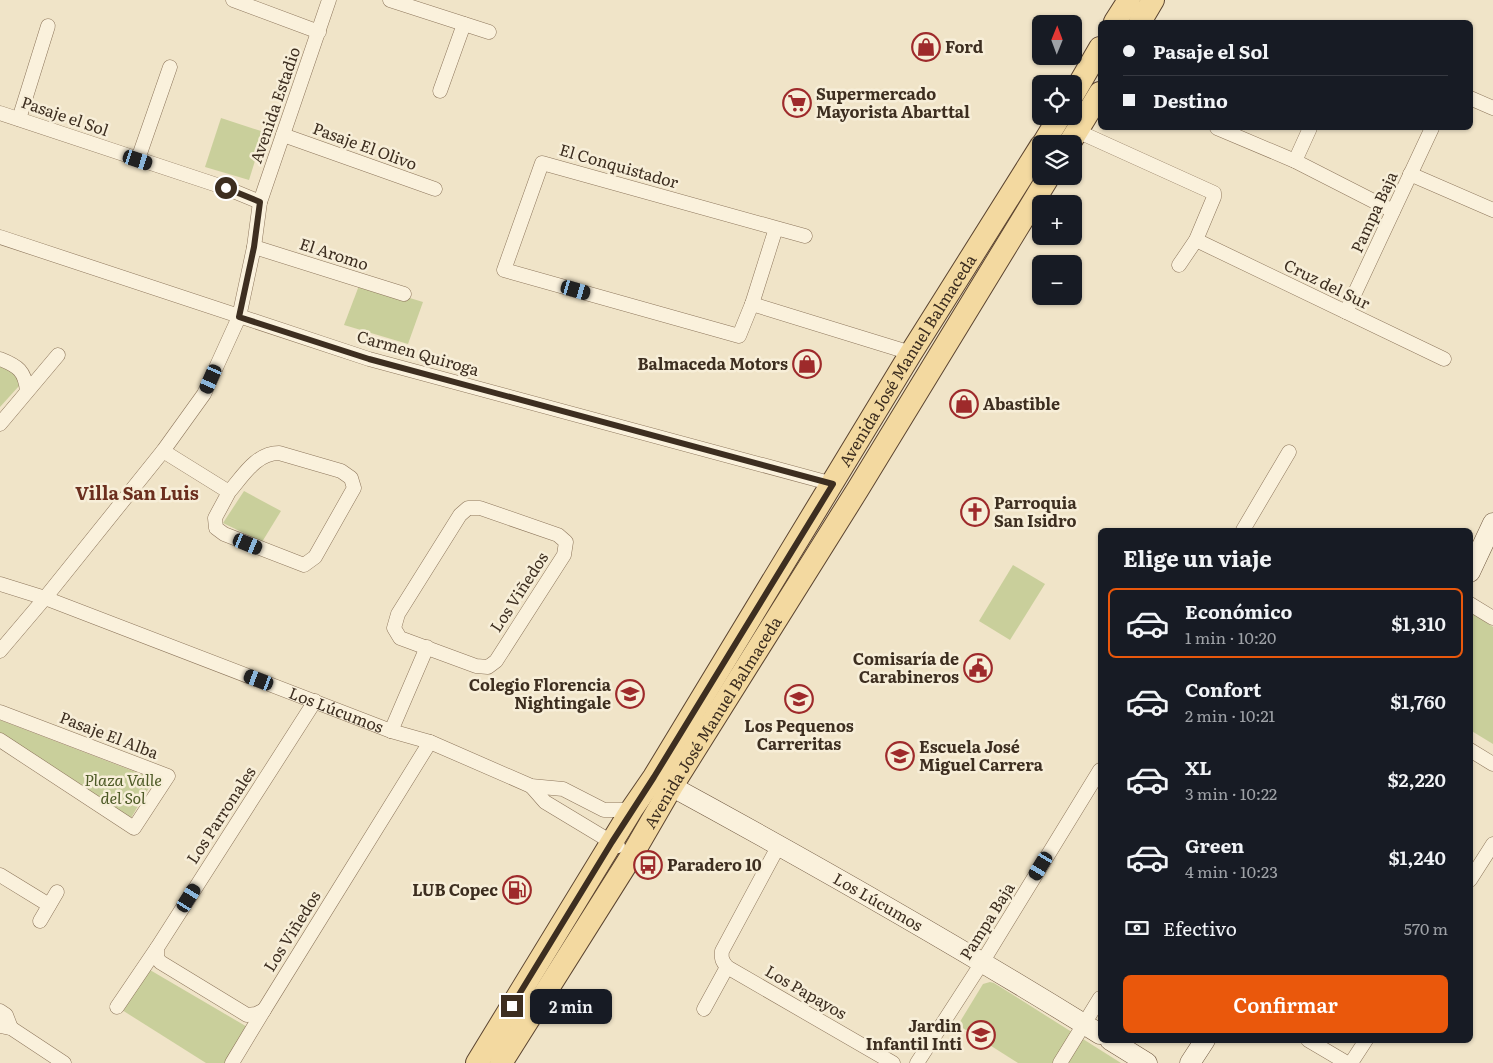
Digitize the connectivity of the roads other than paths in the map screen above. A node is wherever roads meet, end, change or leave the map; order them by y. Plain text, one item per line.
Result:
1 (233, 0) edge
2 (329, 0) edge
3 (390, 0) edge
4 (1129, 0) edge
5 (1153, 0) edge
6 (1116, 20) edge
7 (1141, 20) edge
8 (464, 24) junction
9 (48, 26) dead end
10 (319, 32) junction
11 (489, 32) dead end
12 (1098, 51) edge
13 (170, 67) dead end
14 (1082, 79) edge
15 (440, 91) dead end
16 (1098, 95) edge
17 (1473, 99) edge
18 (1493, 108) edge
19 (0, 113) edge
20 (19, 119) junction
21 (1222, 130) edge
22 (1309, 130) edge
23 (1431, 130) edge
24 (283, 135) junction
25 (1074, 135) edge
26 (1082, 141) edge
27 (138, 160) junction
28 (1032, 161) edge
29 (1295, 161) junction
30 (1410, 174) junction
31 (1044, 185) edge
32 (434, 189) dead end
33 (260, 202) junction
34 (1493, 210) edge
35 (1394, 211) junction
36 (776, 228) junction
37 (805, 236) dead end
38 (0, 237) edge
39 (1196, 240) junction
40 (254, 247) junction
41 (1179, 265) dead end
42 (404, 294) dead end
43 (752, 304) junction
44 (1346, 312) junction
45 (239, 317) junction
46 (911, 353) junction
47 (58, 355) dead end
48 (0, 359) edge
49 (1444, 359) dead end
50 (28, 391) junction
51 (0, 424) edge
52 (163, 451) junction
53 (1288, 452) dead end
54 (833, 484) junction
55 (230, 492) junction
56 (1493, 523) edge
57 (1244, 528) edge
58 (1473, 566) edge
59 (0, 584) edge
60 (45, 598) junction
61 (1473, 606) edge
62 (1493, 618) edge
63 (426, 647) junction
64 (0, 651) edge
65 (315, 701) junction
66 (0, 712) edge
67 (391, 731) junction
68 (0, 740) edge
69 (430, 742) junction
70 (1473, 752) edge
71 (1493, 764) edge
72 (1098, 773) edge
73 (663, 782) junction
74 (531, 786) junction
75 (632, 809) junction
76 (612, 842) junction
77 (1493, 844) edge
78 (780, 845) junction
79 (632, 855) junction
80 (0, 875) edge
81 (1473, 875) edge
82 (58, 892) dead end
83 (49, 905) junction
84 (40, 921) dead end
85 (157, 948) junction
86 (983, 962) junction
87 (727, 967) junction
88 (1098, 1006) edge
89 (117, 1007) dead end
90 (704, 1009) dead end
91 (264, 1010) junction
92 (0, 1011) edge
93 (6, 1027) edge
94 (1092, 1029) edge
95 (1115, 1043) edge
96 (1203, 1043) edge
97 (1313, 1043) edge
98 (1364, 1043) edge
99 (64, 1063) edge
100 (232, 1063) edge
101 (476, 1063) edge
102 (501, 1063) edge
103 (893, 1063) edge
104 (917, 1063) edge
105 (1060, 1063) edge
106 (1147, 1063) edge
107 (1190, 1063) edge
108 (1349, 1063) edge

1 - 10 street
2 - 10 street, Avenida Estadio
3 - 8 street
4 - 6 main road
5 - 7 main road
8 - 11 street
8 - 15 street
9 - 20 street
10 - 24 street, Avenida Estadio
12 - 14 main road
13 - 27 street
16 - 25 main road
17 - 18 street
19 - 20 street, Pasaje el Sol
20 - 27 street, Pasaje el Sol
21 - 29 street
22 - 29 street
23 - 30 street, Pampa Baja
24 - 32 street, Pasaje El Olivo
24 - 33 street, Avenida Estadio
26 - 39 street
27 - 33 street, Pasaje el Sol
28 - 46 main road, Avenida José Manuel Balmaceda
29 - 35 street
30 - 34 street
30 - 35 street, Pampa Baja
31 - 73 main road, Avenida José Manuel Balmaceda
33 - 40 street, Avenida Estadio
35 - 44 street, Pampa Baja
36 - 37 street, El Conquistador
36 - 43 street, El Conquistador
36 - 43 street, El Conquistador
38 - 45 street, Carmen Quiroga
39 - 41 street
39 - 44 street, Cruz del Sur
40 - 42 street, El Aromo
40 - 45 street, Avenida Estadio
43 - 46 street
44 - 49 street, Cruz del Sur
45 - 52 street, Avenida Estadio
45 - 54 street, Carmen Quiroga
46 - 54 main road, Avenida José Manuel Balmaceda
47 - 50 street
48 - 50 street
50 - 51 street
52 - 55 street
52 - 60 street, Avenida Estadio
53 - 57 street
54 - 73 main road, Avenida José Manuel Balmaceda
55 - 55 street
56 - 58 street
59 - 60 street, Los Lúcumos
60 - 64 street, Avenida Estadio
60 - 65 street, Los Lúcumos
61 - 62 street
63 - 63 street, Los Viñedos
63 - 67 street
65 - 67 street, Los Lúcumos
65 - 85 street, Los Parronales
66 - 68 street, Pasaje El Alba
67 - 69 street, Los Lúcumos
69 - 74 street, Los Lúcumos
69 - 91 street, Los Viñedos
70 - 71 street
72 - 86 street, Pampa Baja
73 - 75 main road, Avenida José Manuel Balmaceda
73 - 78 street, Los Lúcumos
73 - 79 main road, Avenida José Manuel Balmaceda
74 - 75 street, Los Lúcumos
74 - 76 street, Los Lúcumos
75 - 76 main road, Avenida José Manuel Balmaceda
76 - 79 street, Los Lúcumos
76 - 101 main road, Avenida José Manuel Balmaceda
77 - 81 street
78 - 86 street, Los Lúcumos
78 - 87 street
79 - 102 main road, Avenida José Manuel Balmaceda
80 - 83 street
82 - 83 street
83 - 84 street
85 - 89 street, Los Parronales
85 - 91 street
86 - 94 street, Los Lúcumos
86 - 104 street, Pampa Baja
87 - 90 street
87 - 103 street, Los Papayos
88 - 94 street
91 - 100 street, Los Viñedos
92 - 93 street
93 - 99 street
94 - 105 street
95 - 106 street
96 - 107 street
97 - 108 street
98 - 108 street

